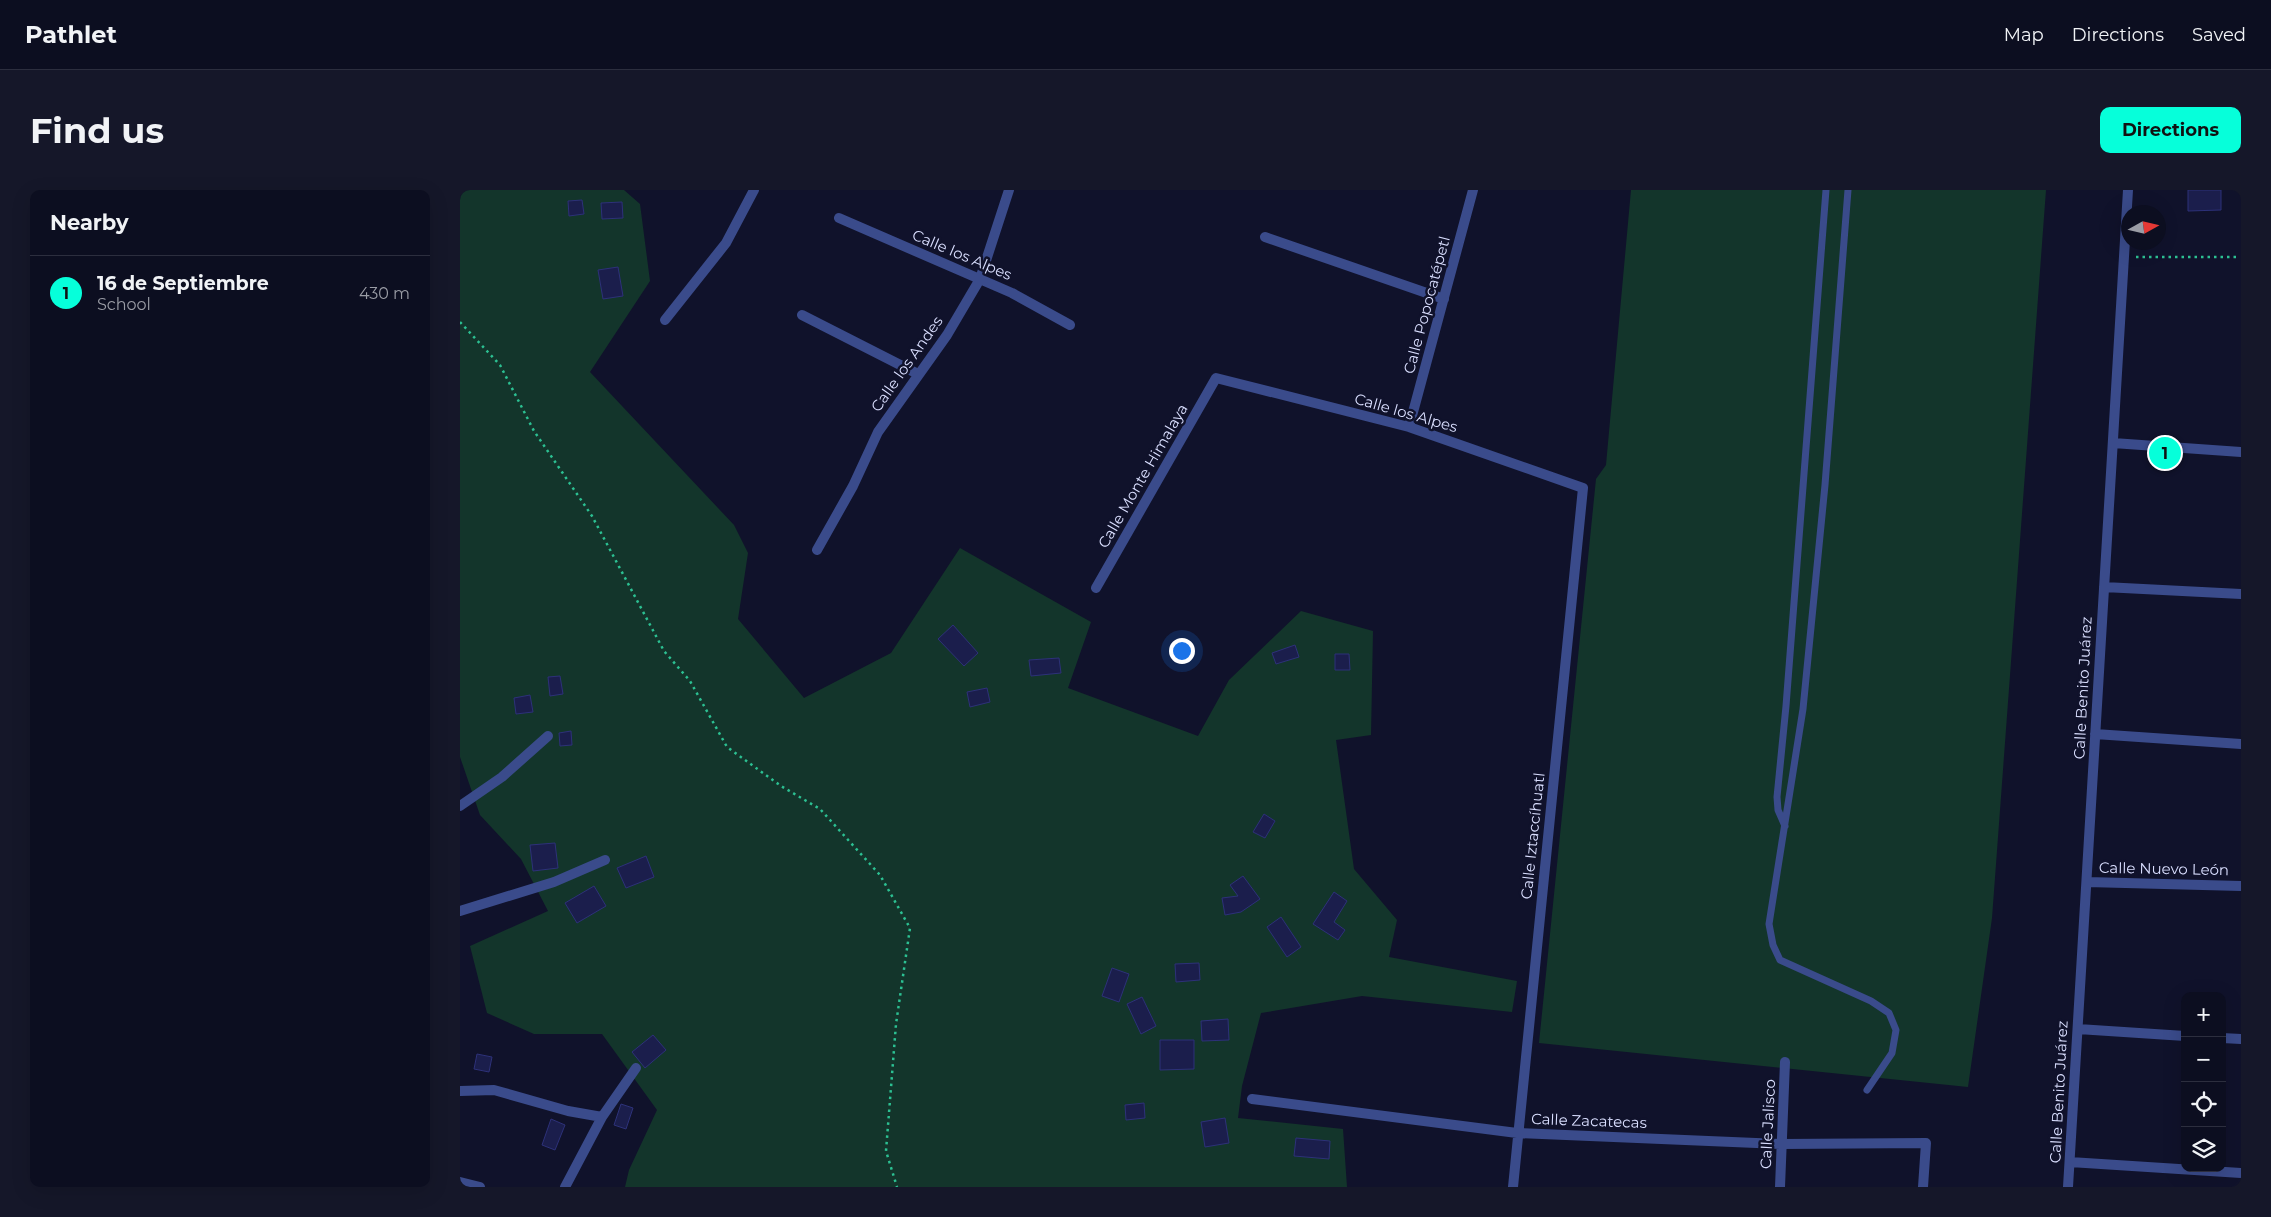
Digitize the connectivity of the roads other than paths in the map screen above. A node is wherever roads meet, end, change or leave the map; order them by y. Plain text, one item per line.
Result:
1 (754, 190) edge
2 (1009, 190) edge
3 (1473, 190) edge
4 (1826, 190) edge
5 (1848, 190) edge
6 (2128, 190) edge
7 (838, 218) dead end
8 (1265, 238) dead end
9 (980, 280) junction
10 (1444, 299) junction
11 (802, 315) dead end
12 (664, 320) dead end
13 (1070, 325) dead end
14 (918, 374) junction
15 (1216, 378) joint
16 (1409, 427) junction
17 (2113, 443) junction
18 (2241, 452) edge
19 (1583, 488) joint
20 (817, 550) dead end
21 (2104, 587) junction
22 (1096, 588) dead end
23 (2241, 594) edge
24 (2096, 734) junction
25 (548, 736) dead end
26 (2241, 744) edge
27 (460, 806) edge
28 (1785, 827) junction
29 (604, 860) dead end
30 (2086, 882) junction
31 (2241, 886) edge
32 (460, 911) edge
33 (2078, 1030) junction
34 (2181, 1036) edge
35 (2226, 1038) edge
36 (2241, 1039) edge
37 (1785, 1062) dead end
38 (636, 1068) dead end
39 (1867, 1090) dead end
40 (460, 1091) edge
41 (1252, 1099) dead end
42 (602, 1117) junction
43 (1517, 1133) junction
44 (1782, 1144) junction
45 (2070, 1162) junction
46 (2241, 1173) edge
47 (462, 1184) edge
48 (480, 1187) edge
49 (565, 1187) edge
50 (1513, 1187) edge
51 (1780, 1187) edge
52 (1924, 1187) edge
53 (2068, 1187) edge

1 - 12 street
2 - 9 street, Calle los Andes
3 - 10 street, Calle Popocatépetl
4 - 28 lane
5 - 28 lane
6 - 17 street, Calle Benito Juárez
7 - 9 street, Calle los Alpes
8 - 10 street
9 - 13 street, Calle los Alpes
9 - 14 street, Calle los Andes
10 - 16 street, Calle Popocatépetl
11 - 14 street
14 - 20 street, Calle los Andes
15 - 16 street, Calle los Alpes
15 - 22 street, Calle Monte Himalaya
16 - 19 street, Calle los Alpes
17 - 18 street
17 - 21 street, Calle Benito Juárez
19 - 43 street, Calle Iztaccíhuatl
21 - 23 street
21 - 24 street, Calle Benito Juárez
24 - 26 street
24 - 30 street, Calle Benito Juárez
25 - 27 street
28 - 39 lane
29 - 32 street
30 - 31 street, Calle Nuevo León
30 - 33 street, Calle Benito Juárez
33 - 34 street
33 - 45 street, Calle Benito Juárez
35 - 36 street
37 - 44 street, Calle Jalisco
38 - 42 street
40 - 42 street
41 - 43 street, Calle Zacatecas
42 - 49 street
43 - 44 street, Calle Zacatecas
43 - 50 street, Calle Iztaccíhuatl
44 - 51 street, Calle Jalisco
44 - 52 street, Calle Zacatecas
45 - 46 street
45 - 53 street, Calle Benito Juárez
47 - 48 street

